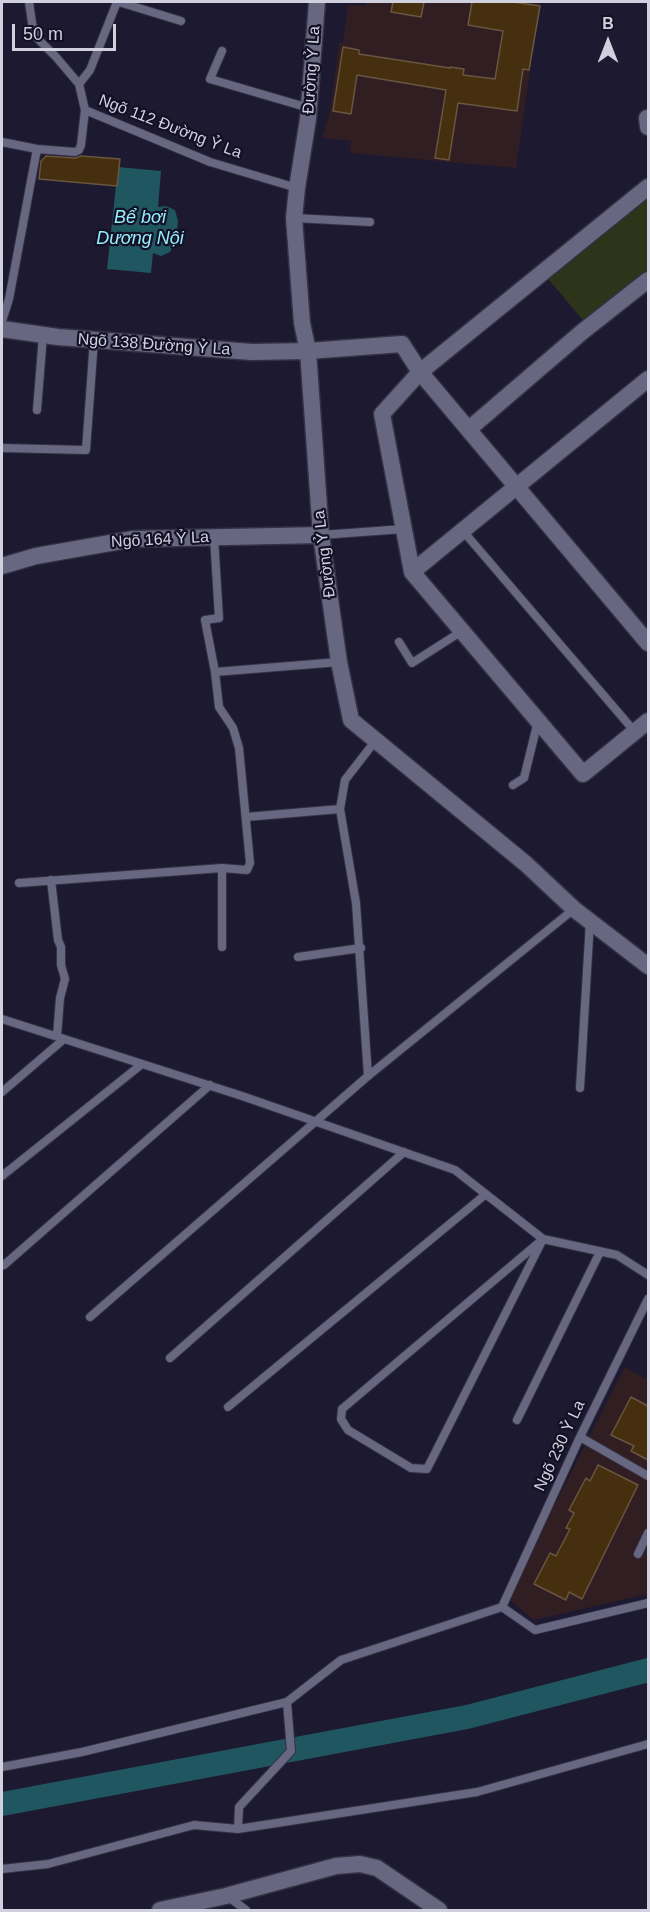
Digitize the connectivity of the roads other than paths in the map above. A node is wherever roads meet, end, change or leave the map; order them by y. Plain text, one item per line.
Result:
1 (29, 2) edge
2 (118, 2) edge
3 (317, 2) edge
4 (181, 21) dead end
5 (222, 51) dead end
6 (79, 84) junction
7 (309, 108) junction
8 (85, 110) junction
9 (2, 142) edge
10 (37, 149) junction
11 (648, 187) edge
12 (297, 188) junction
13 (294, 218) junction
14 (370, 222) dead end
15 (648, 280) edge
16 (2, 321) edge
17 (2, 329) edge
18 (43, 335) junction
19 (94, 340) junction
20 (308, 351) junction
21 (420, 372) junction
22 (648, 379) edge
23 (37, 410) dead end
24 (469, 429) junction
25 (2, 448) edge
26 (517, 487) junction
27 (404, 529) junction
28 (463, 531) junction
29 (321, 535) junction
30 (214, 537) junction
31 (2, 566) edge
32 (412, 572) junction
33 (462, 631) junction
34 (399, 642) dead end
35 (648, 643) edge
36 (339, 662) junction
37 (215, 672) junction
38 (538, 721) junction
39 (642, 726) edge
40 (376, 741) junction
41 (513, 784) dead end
42 (340, 809) junction
43 (246, 817) junction
44 (222, 868) junction
45 (51, 880) junction
46 (19, 883) dead end
47 (574, 909) junction
48 (590, 921) junction
49 (222, 947) dead end
50 (361, 948) junction
51 (298, 957) dead end
52 (648, 966) edge
53 (2, 1019) edge
54 (60, 1038) junction
55 (142, 1064) junction
56 (368, 1076) junction
57 (210, 1085) junction
58 (580, 1088) dead end
59 (2, 1092) edge
60 (314, 1121) junction
61 (404, 1152) junction
62 (2, 1176) edge
63 (486, 1194) junction
64 (543, 1239) junction
65 (600, 1252) junction
66 (4, 1265) dead end
67 (648, 1275) edge
68 (648, 1299) edge
69 (90, 1317) dead end
70 (170, 1358) dead end
71 (228, 1407) dead end
72 (517, 1420) dead end
73 (580, 1437) junction
74 (648, 1476) edge
75 (648, 1533) edge
76 (638, 1554) dead end
77 (648, 1603) edge
78 (502, 1607) junction
79 (287, 1702) junction
80 (648, 1744) edge
81 (2, 1767) edge
82 (238, 1829) junction
83 (2, 1869) edge
84 (226, 1896) junction
85 (160, 1911) edge
86 (246, 1911) edge
87 (439, 1911) edge

1 - 6 lane, Ngõ 112 Đường Ỷ La
2 - 4 lane
2 - 6 lane
3 - 7 street, Đường Ỷ La
5 - 7 lane
6 - 8 lane, Ngõ 112 Đường Ỷ La
7 - 12 street, Đường Ỷ La
8 - 10 lane
8 - 12 lane, Ngõ 112 Đường Ỷ La
9 - 10 lane
10 - 16 lane
11 - 21 street
12 - 13 street, Đường Ỷ La
13 - 14 lane
13 - 20 street, Đường Ỷ La
15 - 24 street
17 - 18 street, Ngõ 138 Đường Ỷ La
18 - 19 street, Ngõ 138 Đường Ỷ La
18 - 23 lane
19 - 20 street, Ngõ 138 Đường Ỷ La
19 - 25 lane
20 - 21 street, Ngõ 138 Đường Ỷ La
20 - 29 street, Đường Ỷ La
21 - 24 street
21 - 27 street
22 - 26 street
24 - 26 street
26 - 28 street
26 - 35 street
27 - 29 lane
27 - 32 street
28 - 32 street
28 - 39 lane
29 - 30 street, Ngõ 164 Ỷ La
29 - 36 street, Đường Ỷ La
30 - 31 street, Ngõ 164 Ỷ La
30 - 37 lane
32 - 33 street
33 - 34 lane
33 - 38 street
36 - 37 lane
36 - 40 street, Đường Ỷ La
37 - 43 lane
38 - 39 street
38 - 41 lane
40 - 42 lane
40 - 47 street, Đường Ỷ La
42 - 43 lane
42 - 50 lane
43 - 44 lane
44 - 45 lane
44 - 49 lane
45 - 46 lane
45 - 54 lane
47 - 48 street, Đường Ỷ La
47 - 56 lane
48 - 52 street, Đường Ỷ La
48 - 58 lane
50 - 51 lane
50 - 56 lane
53 - 54 lane
54 - 55 lane
54 - 59 lane
55 - 57 lane
55 - 62 lane
56 - 60 lane
57 - 60 lane
57 - 66 lane
60 - 61 lane
60 - 69 lane
61 - 63 lane
61 - 70 lane
63 - 64 lane
63 - 71 lane
64 - 64 lane
64 - 65 lane
65 - 67 lane
65 - 72 lane
68 - 73 lane, Ngõ 230 Ỷ La
73 - 74 lane
73 - 78 lane, Ngõ 230 Ỷ La
75 - 76 lane
77 - 78 lane
78 - 79 lane
79 - 81 lane
79 - 82 lane
80 - 82 lane
82 - 83 lane
84 - 85 street
84 - 86 lane
84 - 87 street

